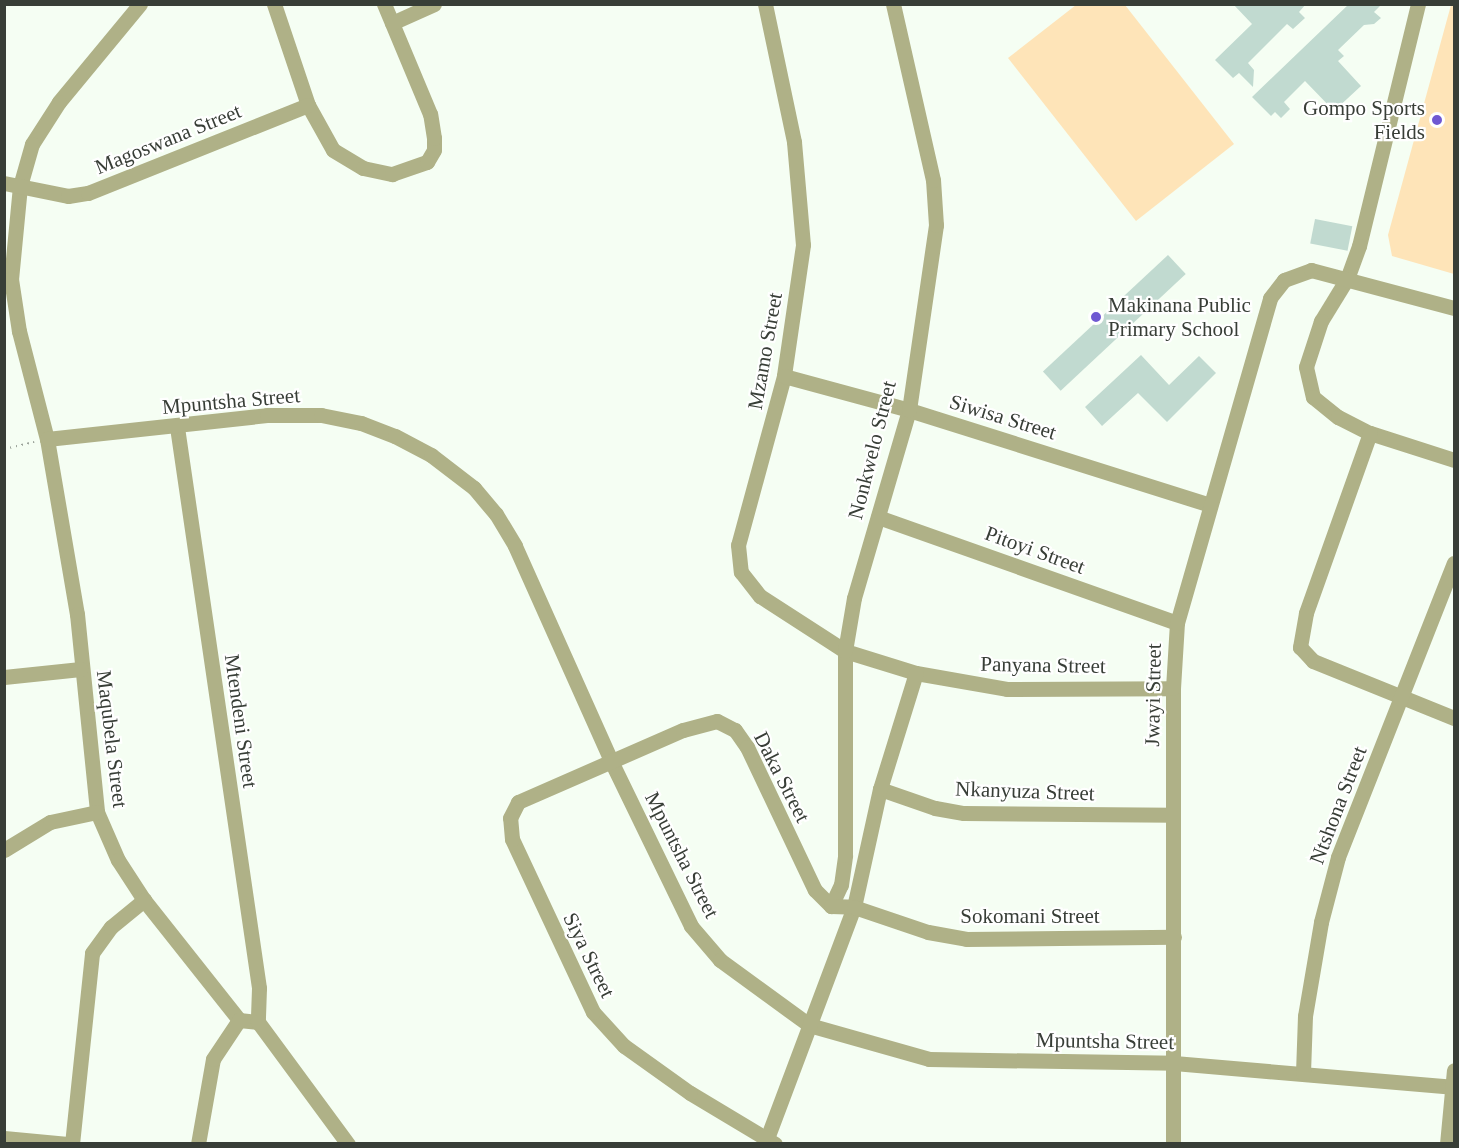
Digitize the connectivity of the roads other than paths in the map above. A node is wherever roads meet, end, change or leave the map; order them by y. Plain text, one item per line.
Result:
1 (140, 4) edge
2 (274, 4) edge
3 (384, 4) edge
4 (434, 4) edge
5 (765, 4) edge
6 (893, 4) edge
7 (1418, 4) edge
8 (392, 23) junction
9 (308, 105) junction
10 (4, 183) edge
11 (20, 186) junction
12 (1348, 277) junction
13 (1455, 308) edge
14 (784, 376) junction
15 (909, 410) junction
16 (177, 427) junction
17 (1370, 433) junction
18 (47, 440) junction
19 (1455, 460) edge
20 (1208, 504) junction
21 (878, 517) junction
22 (1455, 563) edge
23 (1176, 623) junction
24 (845, 651) junction
25 (81, 669) junction
26 (916, 673) junction
27 (4, 677) edge
28 (1173, 688) junction
29 (1400, 700) junction
30 (1455, 718) edge
31 (611, 761) junction
32 (880, 789) junction
33 (97, 812) junction
34 (1173, 815) junction
35 (4, 850) edge
36 (144, 900) junction
37 (831, 906) junction
38 (854, 907) junction
39 (1174, 937) junction
40 (239, 1020) junction
41 (258, 1022) junction
42 (809, 1025) junction
43 (1174, 1063) junction
44 (1455, 1070) edge
45 (1303, 1073) junction
46 (1452, 1087) junction
47 (4, 1138) edge
48 (770, 1142) edge
49 (70, 1143) edge
50 (198, 1143) edge
51 (348, 1143) edge
52 (1173, 1143) edge
53 (1447, 1143) edge

1 - 11 street, Maqubela Street
2 - 9 street
3 - 8 street
4 - 8 street
5 - 14 street, Mzamo Street
6 - 15 street, Nonkwelo Street
7 - 12 street
8 - 9 street
9 - 11 street, Magoswana Street
10 - 11 street, Magoswana Street
11 - 18 street, Maqubela Street
12 - 13 street
12 - 17 street
12 - 20 street, Jwayi Street
14 - 15 street, Siwisa Street
14 - 24 street, Mzamo Street
15 - 20 street, Siwisa Street
15 - 21 street, Nonkwelo Street
16 - 18 street, Mpuntsha Street
16 - 31 street, Mpuntsha Street
16 - 41 street, Mtendeni Street
17 - 19 street
17 - 29 street
18 - 25 street, Maqubela Street
20 - 23 street, Jwayi Street
21 - 23 street, Pitoyi Street
21 - 24 street, Nonkwelo Street
22 - 29 street, Ntshona Street
23 - 28 street, Jwayi Street
24 - 26 street, Panyana Street
24 - 37 street, Nonkwelo Street
25 - 27 street
25 - 33 street, Maqubela Street
26 - 28 street, Panyana Street
26 - 32 street
28 - 34 street, Jwayi Street
29 - 30 street
29 - 45 street, Ntshona Street
31 - 37 street, Daka Street
31 - 42 street, Mpuntsha Street
31 - 48 street, Siya Street
32 - 34 street, Nkanyuza Street
32 - 38 street
33 - 35 street
33 - 36 street, Maqubela Street
34 - 39 street, Jwayi Street
36 - 40 street, Maqubela Street
36 - 49 street
37 - 38 street
38 - 39 street, Sokomani Street
38 - 42 street
39 - 43 street, Jwayi Street
40 - 41 street
40 - 50 street
41 - 51 street
42 - 43 street, Mpuntsha Street
42 - 48 street
43 - 45 street, Mpuntsha Street
43 - 52 street, Jwayi Street
44 - 46 street
45 - 46 street, Mpuntsha Street
46 - 53 street
47 - 49 street

